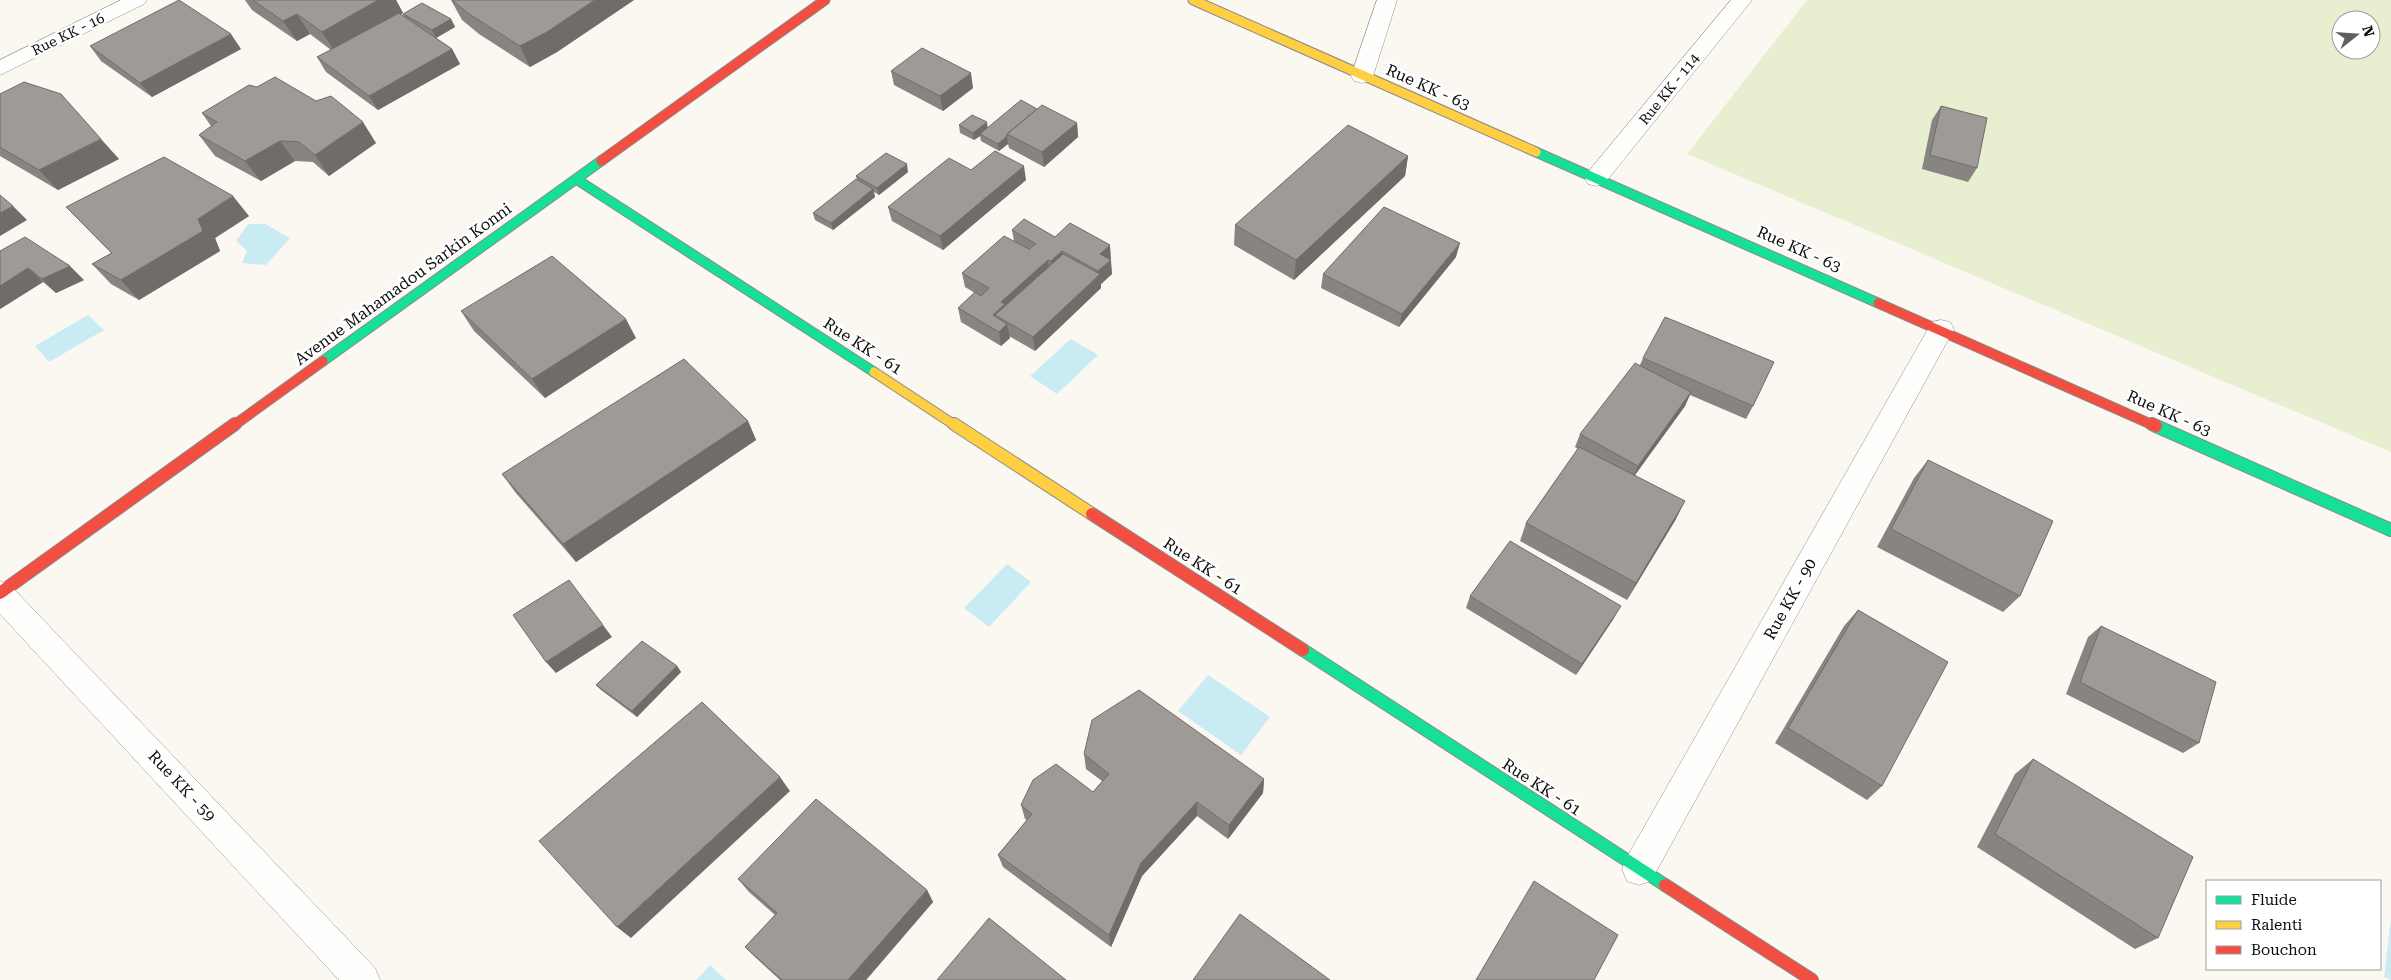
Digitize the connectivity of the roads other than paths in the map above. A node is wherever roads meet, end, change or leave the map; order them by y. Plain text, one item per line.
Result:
1 (137, 0) edge
2 (825, 0) edge
3 (1193, 0) edge
4 (1387, 0) edge
5 (1742, 0) edge
6 (0, 68) edge
7 (1362, 76) junction
8 (1596, 178) junction
9 (576, 179) junction
10 (1941, 329) junction
11 (2391, 530) edge
12 (0, 594) edge
13 (1640, 869) junction
14 (363, 980) edge
15 (1812, 980) edge

1 - 6 street, Rue KK - 16
2 - 9 street, Avenue Mahamadou Sarkin Konni
3 - 7 street, Rue KK - 63
4 - 7 street
5 - 8 street, Rue KK - 114
7 - 8 street, Rue KK - 63
8 - 10 street, Rue KK - 63
9 - 12 street, Avenue Mahamadou Sarkin Konni
9 - 13 street, Rue KK - 61
10 - 11 street, Rue KK - 63
10 - 13 street, Rue KK - 90
12 - 14 street, Rue KK - 59
13 - 15 street, Rue KK - 61

